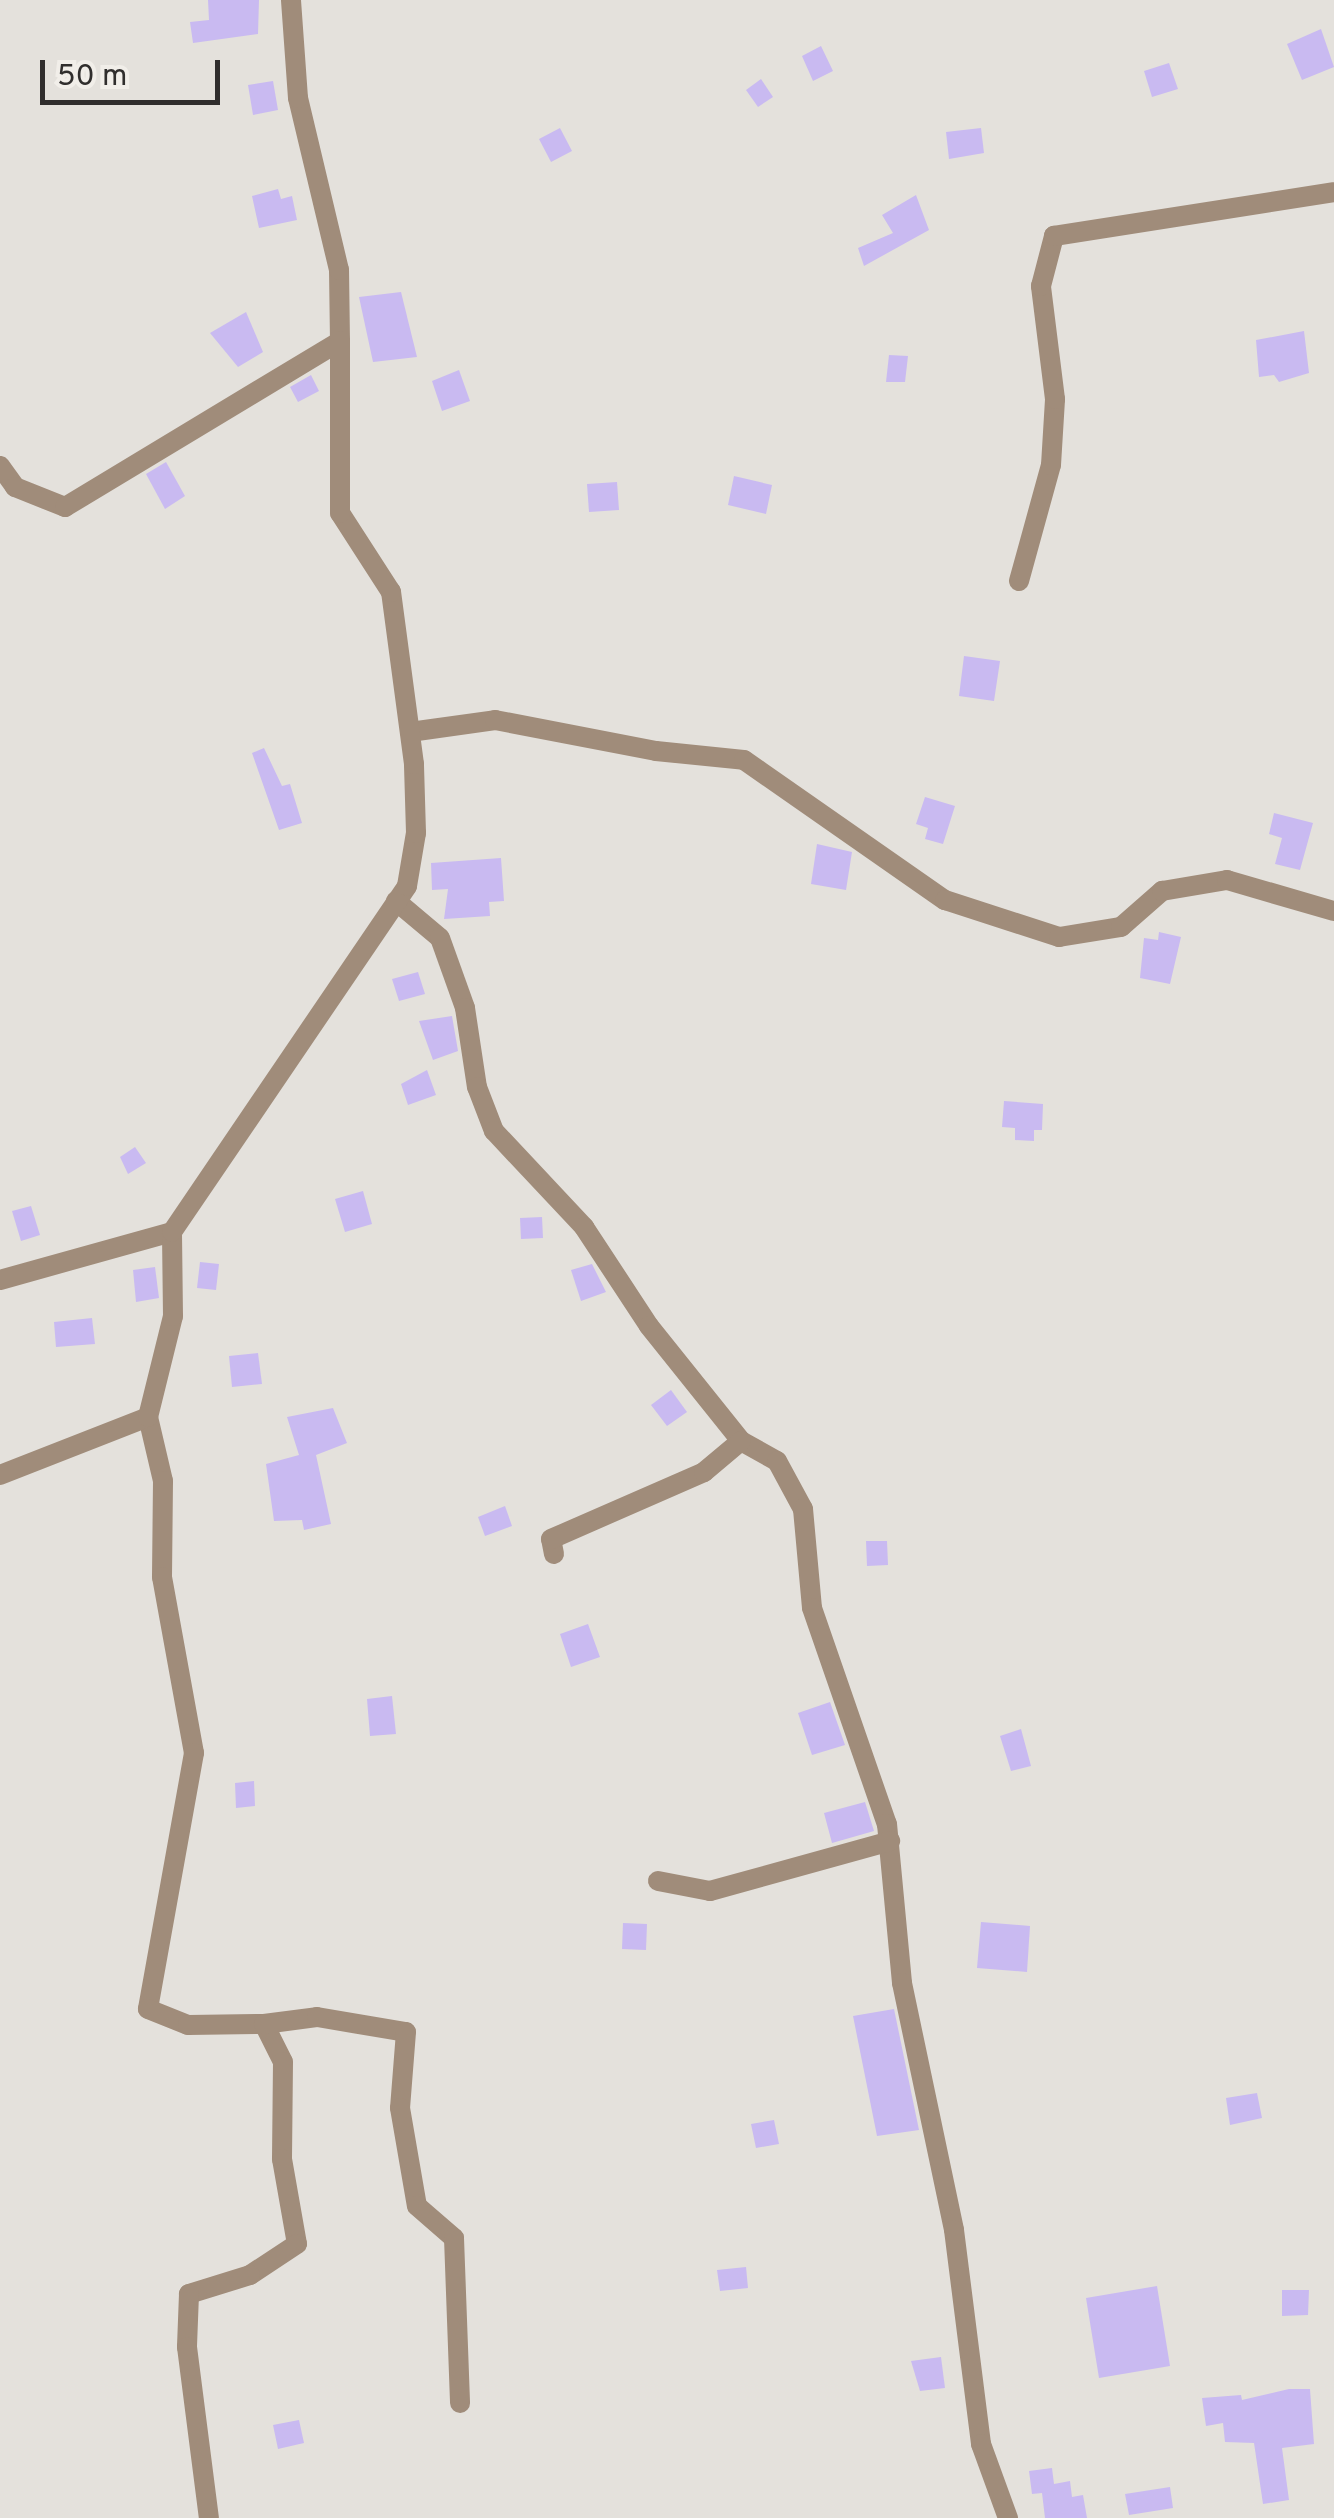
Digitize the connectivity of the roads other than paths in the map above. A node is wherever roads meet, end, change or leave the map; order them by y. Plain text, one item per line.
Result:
1 (291, 0) edge
2 (1334, 192) edge
3 (340, 340) junction
4 (0, 466) edge
5 (8, 492) edge
6 (1019, 580) dead end
7 (410, 732) junction
8 (396, 901) junction
9 (1334, 911) edge
10 (172, 1232) junction
11 (0, 1280) edge
12 (148, 1417) junction
13 (741, 1441) junction
14 (0, 1475) edge
15 (554, 1554) dead end
16 (890, 1841) junction
17 (658, 1881) dead end
18 (264, 2024) junction
19 (460, 2403) dead end
20 (209, 2518) edge
21 (1008, 2518) edge

1 - 3 street
2 - 6 street
3 - 5 street
3 - 7 street
4 - 5 street
7 - 8 street
7 - 9 street
8 - 10 street
8 - 13 street
10 - 11 street
10 - 12 street
12 - 14 street
12 - 18 street
13 - 15 street
13 - 16 street
16 - 17 street
16 - 21 street
18 - 19 street
18 - 20 street

